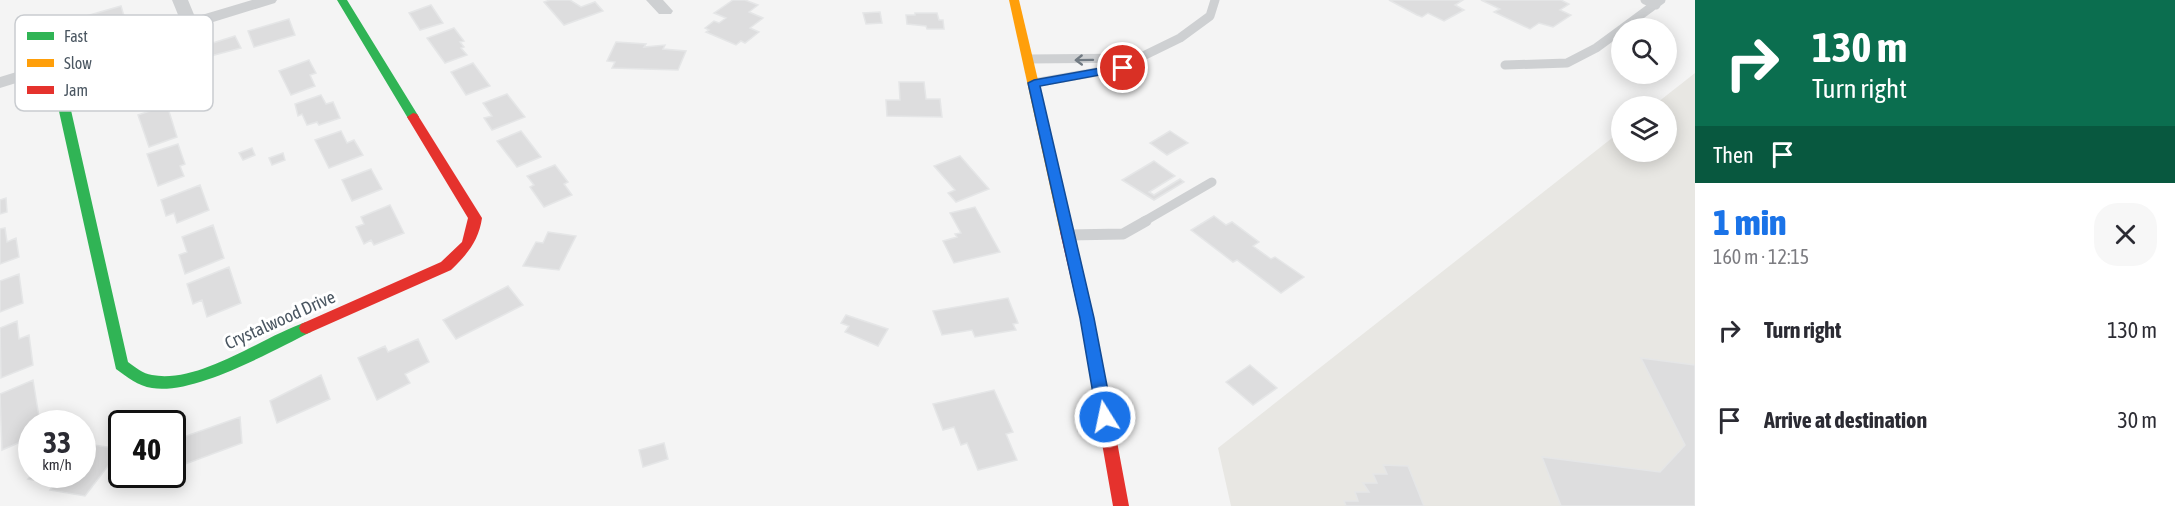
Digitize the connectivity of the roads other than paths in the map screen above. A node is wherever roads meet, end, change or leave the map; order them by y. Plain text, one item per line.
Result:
1 (180, 0) edge
2 (269, 0) edge
3 (342, 0) edge
4 (1014, 0) edge
5 (1215, 0) edge
6 (1644, 0) edge
7 (1658, 2) edge
8 (186, 15) edge
9 (213, 17) edge
10 (1637, 18) edge
11 (1611, 37) edge
12 (1139, 58) junction
13 (1028, 59) junction
14 (1505, 65) dead end
15 (15, 78) edge
16 (0, 83) edge
17 (1034, 83) junction
18 (65, 111) edge
19 (1212, 182) dead end
20 (1068, 235) junction
21 (1121, 506) edge

1 - 8 street
2 - 9 street
3 - 18 street, Crystalwood Drive
4 - 13 street
5 - 12 lane
6 - 7 lane
7 - 10 lane
11 - 14 lane
12 -> 13 lane
12 - 17 lane
13 - 17 street
15 - 16 street
17 - 20 street
19 - 20 lane
20 - 21 street

